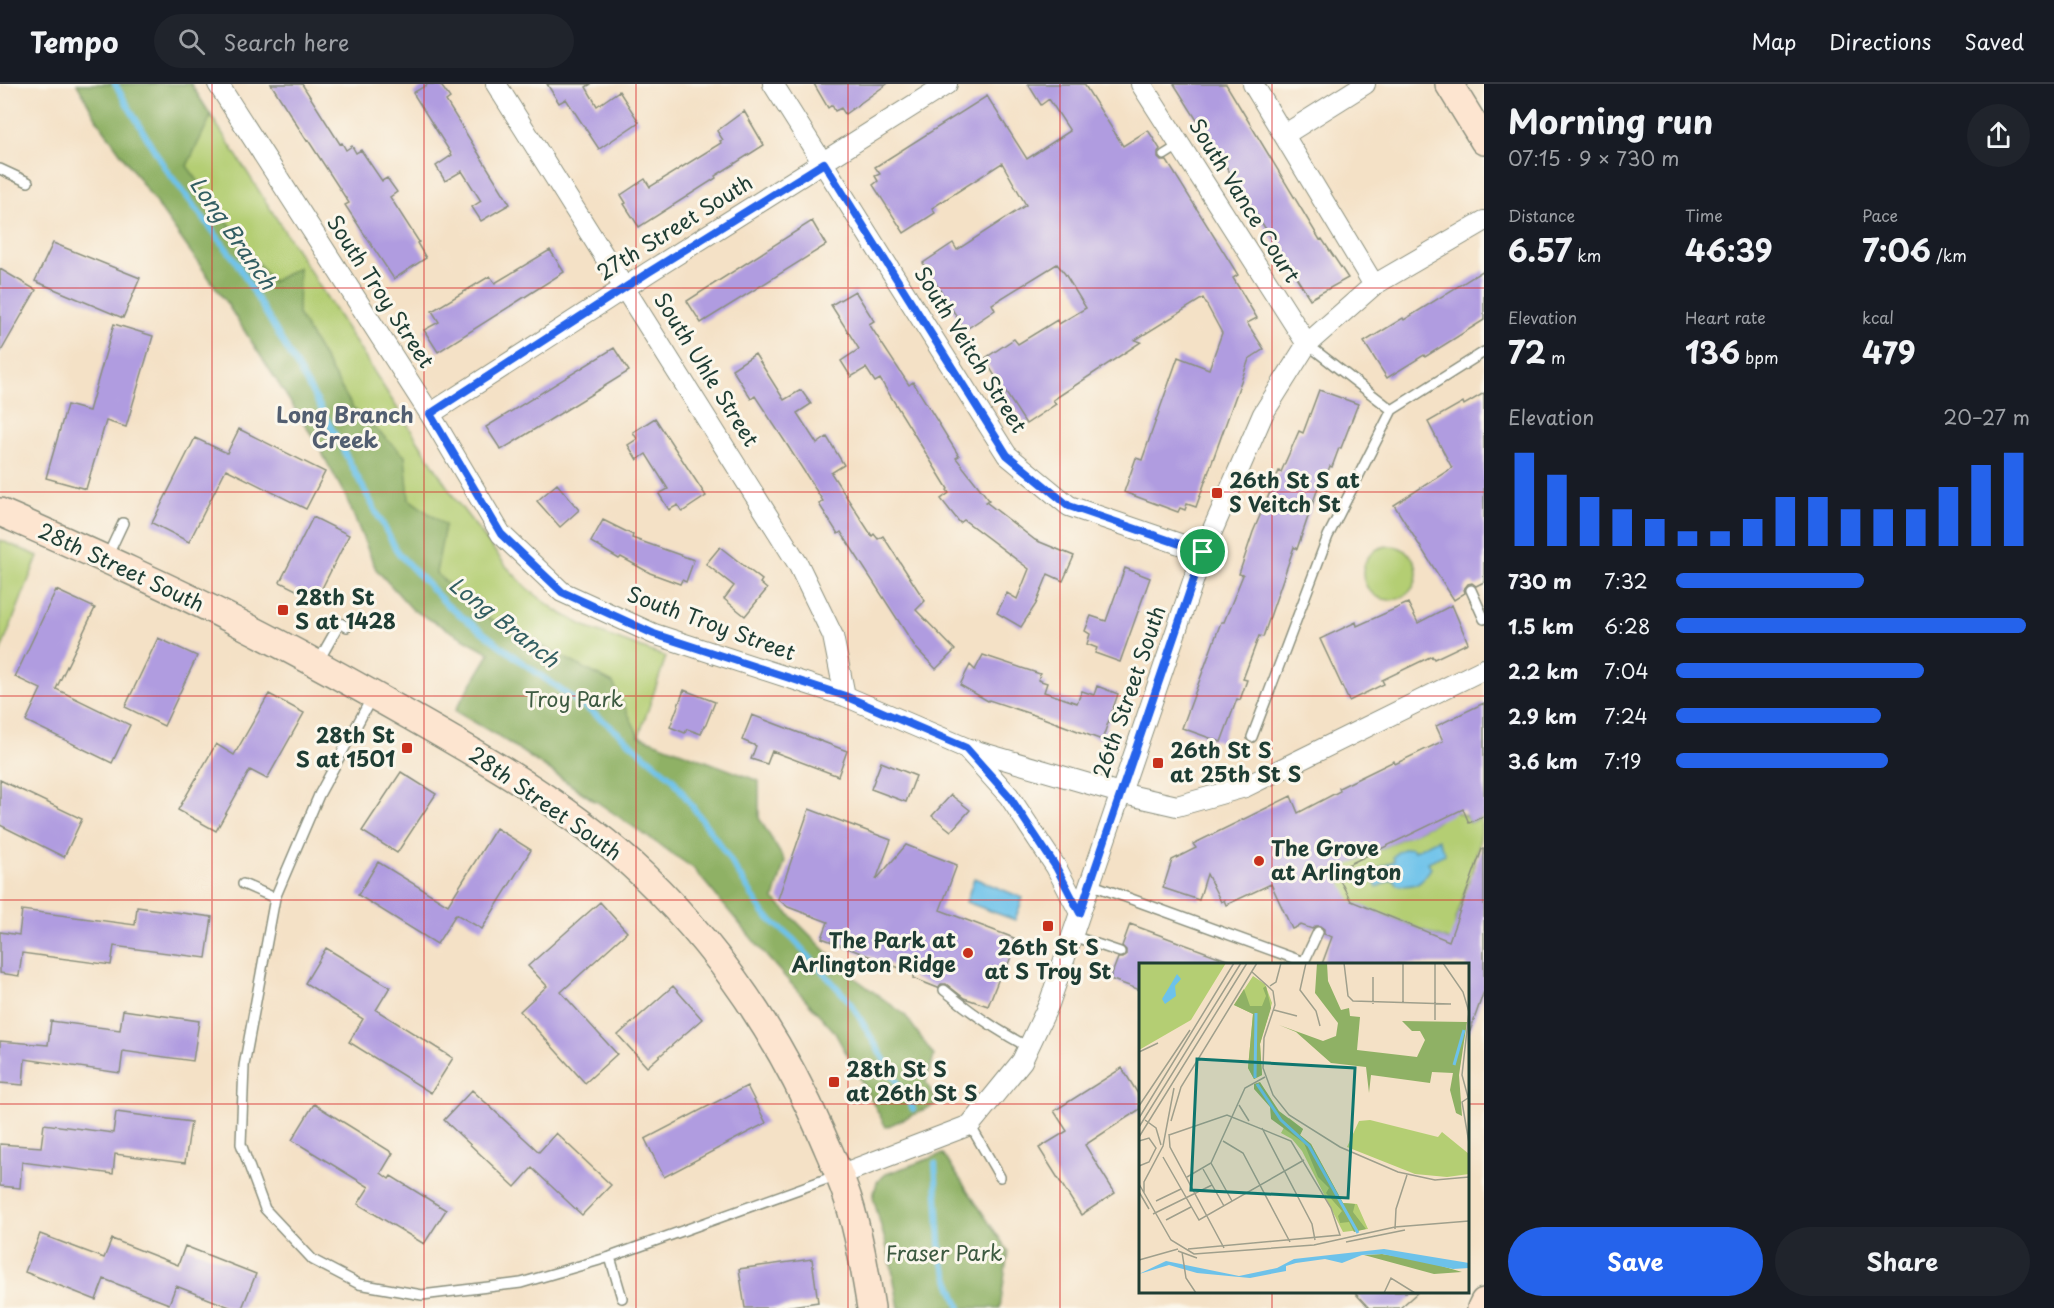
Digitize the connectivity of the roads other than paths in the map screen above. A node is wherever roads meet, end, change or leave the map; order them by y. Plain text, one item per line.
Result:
1 (218, 84) edge
2 (496, 84) edge
3 (773, 84) edge
4 (947, 84) edge
5 (1141, 84) edge
6 (1253, 84) edge
7 (1365, 84) edge
8 (1449, 84) edge
9 (1284, 135) junction
10 (1484, 141) edge
11 (824, 163) junction
12 (0, 169) edge
13 (28, 182) dead end
14 (1484, 221) edge
15 (1374, 285) junction
16 (626, 287) junction
17 (1306, 344) junction
18 (1484, 352) edge
19 (1392, 410) junction
20 (430, 414) junction
21 (0, 512) edge
22 (123, 523) dead end
23 (1203, 552) junction
24 (106, 559) junction
25 (1471, 590) dead end
26 (1484, 619) edge
27 (347, 627) dead end
28 (317, 664) junction
29 (1484, 669) edge
30 (373, 695) junction
31 (845, 696) junction
32 (1252, 737) dead end
33 (966, 748) junction
34 (1120, 793) junction
35 (1090, 884) junction
36 (243, 885) dead end
37 (275, 898) junction
38 (1080, 913) junction
39 (1318, 932) dead end
40 (1073, 936) junction
41 (1120, 952) dead end
42 (944, 990) dead end
43 (1028, 1047) junction
44 (970, 1125) junction
45 (839, 1175) junction
46 (1000, 1178) dead end
47 (610, 1257) junction
48 (622, 1298) dead end
49 (1484, 1302) edge
50 (871, 1308) edge
51 (1480, 1308) edge

1 - 20 street, South Troy Street
2 - 16 street, South Uhle Street
3 - 11 street, South Veitch Street
4 - 11 street, 27th Street South
5 - 17 street, South Vance Court
6 - 9 street
7 - 9 street
8 - 10 street
9 - 15 street
11 - 16 street, 27th Street South
11 - 23 street, South Veitch Street
12 - 13 lane
14 - 15 street, 26th Street South
15 - 17 street, 26th Street South
16 - 20 street, 27th Street South
16 - 31 street, South Uhle Street
17 - 19 lane
17 - 23 street, 26th Street South
18 - 19 lane
19 - 32 lane
20 - 31 street, South Troy Street
21 - 24 street, 28th Street South
22 - 24 lane
23 - 34 street, 26th Street South
24 - 28 street, 28th Street South
25 - 26 lane
27 - 28 lane
28 - 30 street, 28th Street South
29 - 34 street, South Troy Street
30 - 37 lane
30 - 45 street, 28th Street South
31 - 33 street, South Troy Street
33 - 34 street, South Troy Street
33 - 38 street
34 - 35 street, 26th Street South
35 - 38 street, 26th Street South
35 - 39 lane
36 - 37 lane
37 - 47 lane
38 - 40 street, 26th Street South
40 - 41 lane
40 - 43 street, 26th Street South
42 - 43 lane
43 - 44 street, 26th Street South
44 - 45 street
44 - 46 lane
45 - 47 lane
45 - 50 street, 28th Street South
47 - 48 lane
49 - 51 street

